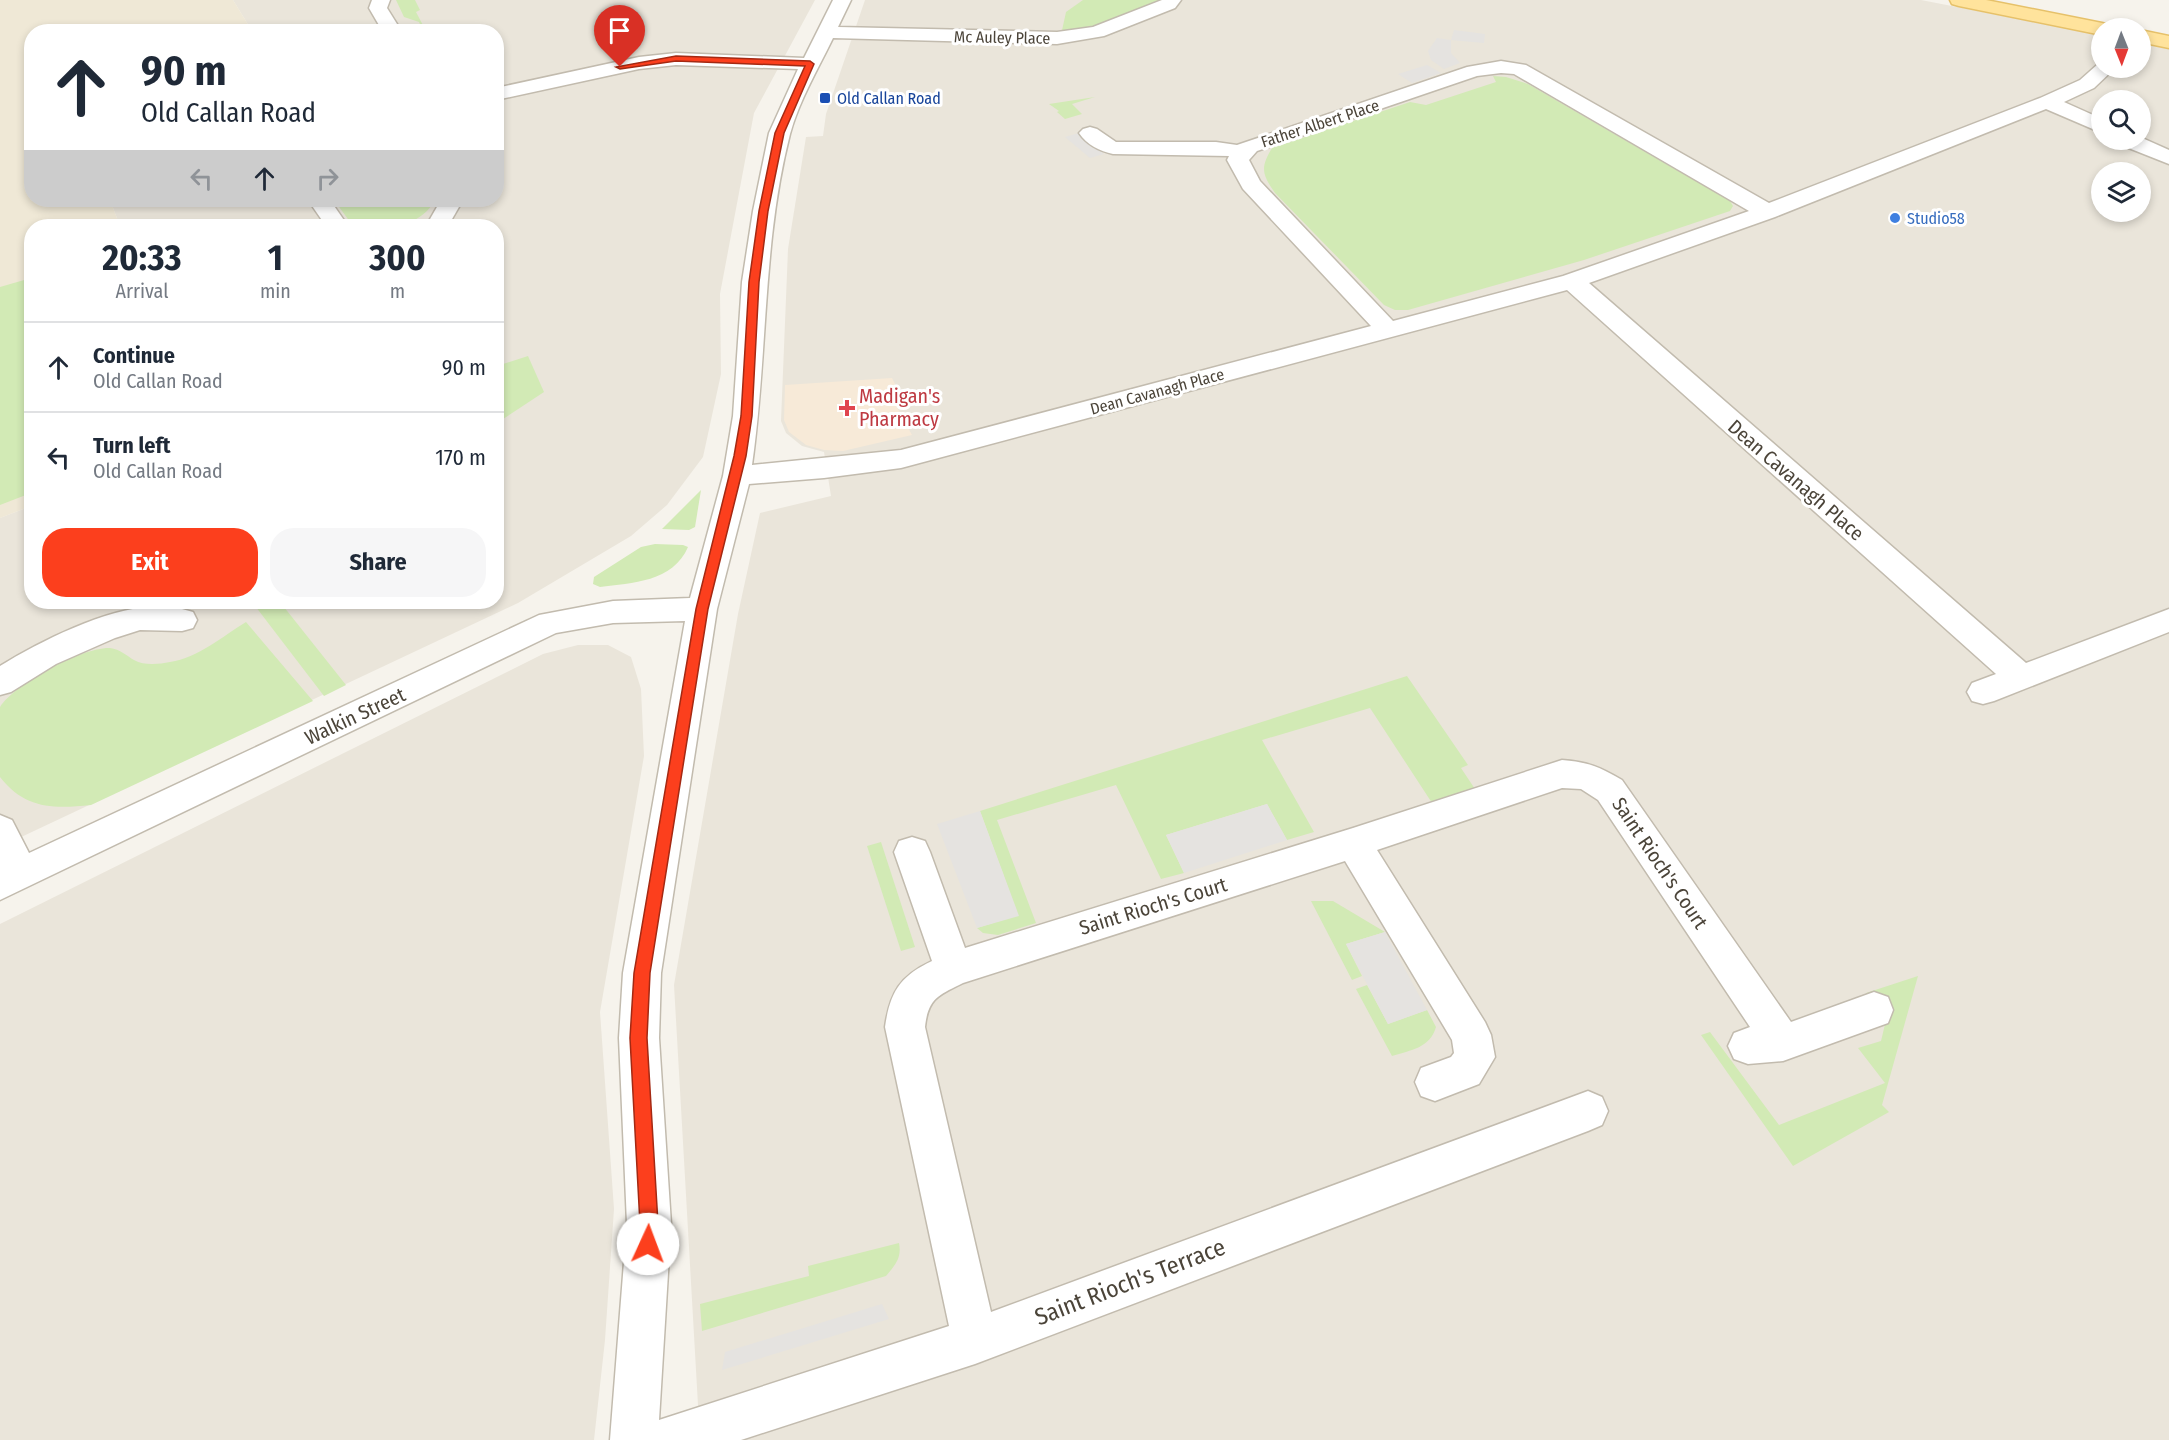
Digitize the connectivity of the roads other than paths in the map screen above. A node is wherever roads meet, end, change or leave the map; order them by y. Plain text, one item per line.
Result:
1 (381, 0) edge
2 (842, 0) edge
3 (1172, 0) edge
4 (1959, 0) edge
5 (388, 24) edge
6 (2091, 27) edge
7 (825, 33) junction
8 (2151, 38) edge
9 (2169, 42) edge
10 (1466, 52) dead end
11 (810, 64) junction
12 (1487, 69) junction
13 (2094, 78) edge
14 (504, 92) edge
15 (2047, 102) junction
16 (2091, 122) edge
17 (1090, 133) dead end
18 (2151, 150) edge
19 (1241, 152) junction
20 (2169, 158) edge
21 (1767, 213) junction
22 (1572, 281) junction
23 (1388, 330) junction
24 (737, 476) junction
25 (702, 609) junction
26 (182, 620) dead end
27 (2169, 620) edge
28 (2021, 677) junction
29 (0, 682) edge
30 (1983, 692) dead end
31 (0, 830) edge
32 (1353, 843) junction
33 (912, 852) dead end
34 (11, 879) edge
35 (954, 969) junction
36 (1874, 1010) dead end
37 (1435, 1082) dead end
38 (1588, 1110) dead end
39 (975, 1341) junction
40 (634, 1440) edge
41 (668, 1440) edge

1 - 5 street
2 - 7 street
3 - 7 street, Mc Auley Place
4 - 6 main road
7 - 11 street
8 - 9 main road
10 - 12 street
11 - 14 street
11 - 24 street
12 - 19 street, Father Albert Place
12 - 21 street, Father Albert Place
13 - 15 street, Dean Cavanagh Place
15 - 16 street
15 - 21 street, Dean Cavanagh Place
17 - 19 street
18 - 20 street
19 - 23 street, Father Albert Place
21 - 22 street, Dean Cavanagh Place
22 - 23 street, Dean Cavanagh Place
22 - 28 street, Dean Cavanagh Place
23 - 24 street, Dean Cavanagh Place
24 - 25 street
25 - 34 street, Walkin Street
25 - 40 street
26 - 29 street
27 - 28 street
28 - 30 street
31 - 34 street, Walkin Street
32 - 35 street, Saint Rioch's Court
32 - 36 street, Saint Rioch's Court
32 - 37 street
33 - 35 street
35 - 39 street, Saint Rioch's Court
38 - 39 street, Saint Rioch's Terrace
39 - 41 street, Saint Rioch's Terrace

